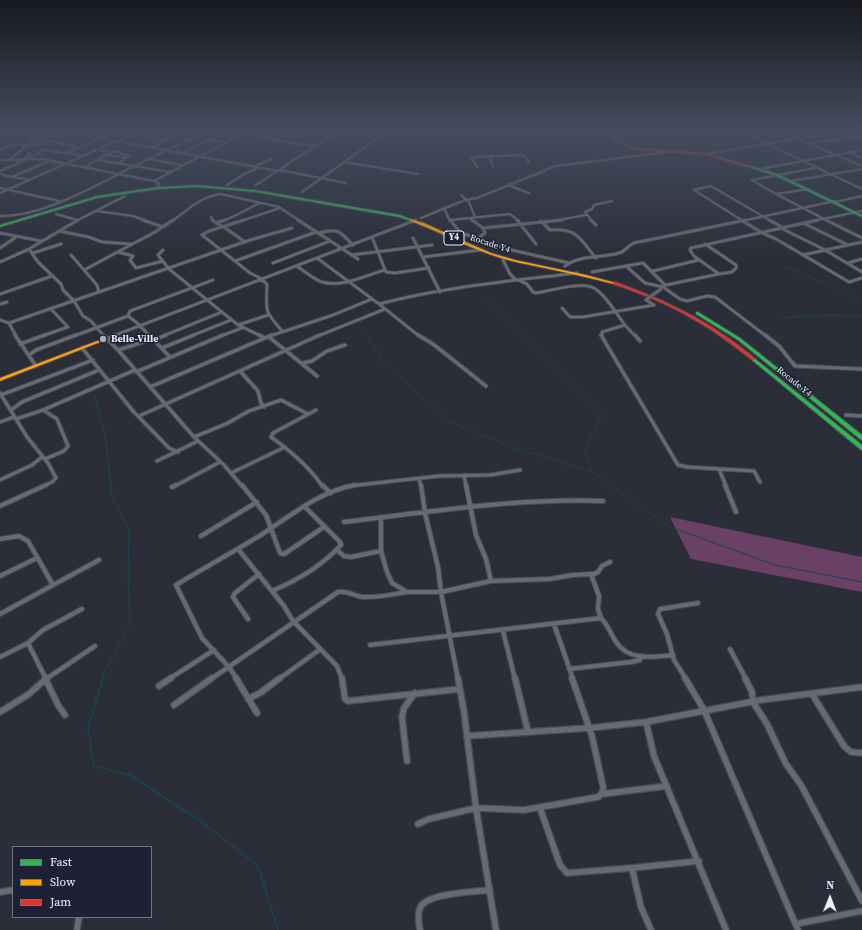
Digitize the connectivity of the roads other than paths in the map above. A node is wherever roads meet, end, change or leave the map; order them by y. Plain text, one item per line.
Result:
1 (2, 174) edge
2 (18, 174) edge
3 (43, 174) edge
4 (118, 174) edge
5 (120, 174) edge
6 (166, 174) edge
7 (243, 174) edge
8 (272, 174) edge
9 (301, 174) edge
10 (325, 174) edge
11 (533, 174) edge
12 (775, 174) edge
13 (777, 174) edge
14 (829, 174) edge
15 (831, 174) edge
16 (12, 177) junction
17 (319, 178) junction
18 (30, 180) junction
19 (154, 181) junction
20 (791, 181) junction
21 (346, 183) dead end
22 (508, 184) junction
23 (862, 184) edge
24 (226, 185) junction
25 (256, 185) dead end
26 (854, 185) junction
27 (158, 186) junction
28 (0, 188) edge
29 (10, 189) junction
30 (809, 189) junction
31 (862, 189) edge
32 (302, 192) dead end
33 (0, 193) edge
34 (529, 193) dead end
35 (776, 194) junction
36 (461, 195) dead end
37 (125, 196) dead end
38 (862, 196) edge
39 (64, 200) junction
40 (465, 200) junction
41 (612, 201) dead end
42 (261, 202) junction
43 (835, 202) junction
44 (280, 208) junction
45 (444, 208) junction
46 (804, 209) junction
47 (862, 210) edge
48 (97, 211) junction
49 (855, 212) junction
50 (56, 214) dead end
51 (586, 215) junction
52 (0, 216) edge
53 (763, 216) junction
54 (862, 216) edge
55 (211, 217) dead end
56 (476, 217) junction
57 (470, 218) junction
58 (823, 218) junction
59 (419, 219) junction
60 (77, 220) junction
61 (450, 220) junction
62 (743, 220) junction
63 (541, 221) junction
64 (0, 223) edge
65 (216, 223) junction
66 (520, 223) junction
67 (801, 223) junction
68 (596, 225) dead end
69 (0, 226) edge
70 (163, 227) junction
71 (223, 227) junction
72 (781, 227) junction
73 (292, 228) dead end
74 (483, 228) junction
75 (59, 231) junction
76 (760, 232) junction
77 (0, 233) edge
78 (318, 233) junction
79 (16, 237) junction
80 (372, 237) junction
81 (413, 238) dead end
82 (478, 238) junction
83 (862, 238) edge
84 (42, 241) junction
85 (330, 241) junction
86 (245, 242) junction
87 (862, 242) edge
88 (61, 244) dead end
89 (132, 244) junction
90 (536, 244) dead end
91 (705, 244) junction
92 (353, 245) junction
93 (432, 245) dead end
94 (849, 245) junction
95 (418, 247) junction
96 (0, 248) edge
97 (29, 249) junction
98 (342, 249) junction
99 (163, 250) dead end
100 (480, 250) junction
101 (825, 250) junction
102 (221, 251) junction
103 (378, 251) junction
104 (118, 252) junction
105 (33, 253) junction
106 (351, 254) junction
107 (71, 255) dead end
108 (803, 255) junction
109 (423, 257) junction
110 (317, 258) junction
111 (596, 258) junction
112 (358, 259) dead end
113 (862, 259) edge
114 (502, 260) dead end
115 (700, 260) junction
116 (163, 261) junction
117 (235, 261) junction
118 (0, 262) edge
119 (272, 263) dead end
120 (848, 263) junction
121 (567, 264) junction
122 (626, 266) junction
123 (298, 267) junction
124 (429, 268) junction
125 (169, 269) junction
126 (84, 270) junction
127 (385, 270) junction
128 (653, 271) junction
129 (592, 272) junction
130 (862, 272) edge
131 (578, 273) junction
132 (719, 274) junction
133 (52, 276) junction
134 (862, 278) edge
135 (213, 280) dead end
136 (261, 280) junction
137 (517, 280) junction
138 (349, 281) junction
139 (663, 287) junction
140 (192, 288) junction
141 (99, 292) junction
142 (440, 292) junction
143 (0, 294) edge
144 (207, 299) junction
145 (372, 299) junction
146 (74, 301) junction
147 (8, 302) dead end
148 (0, 304) edge
149 (379, 304) junction
150 (562, 308) dead end
151 (51, 309) junction
152 (385, 309) junction
153 (222, 312) junction
154 (615, 312) junction
155 (268, 315) junction
156 (128, 316) junction
157 (0, 320) edge
158 (231, 320) junction
159 (9, 323) junction
160 (238, 325) junction
161 (625, 325) junction
162 (141, 326) junction
163 (97, 328) junction
164 (242, 328) junction
165 (282, 331) junction
166 (267, 337) junction
167 (106, 339) junction
168 (154, 339) junction
169 (640, 341) dead end
170 (20, 344) junction
171 (346, 345) dead end
172 (82, 348) junction
173 (162, 348) junction
174 (118, 350) junction
175 (284, 350) junction
176 (29, 355) junction
177 (170, 357) junction
178 (93, 360) junction
179 (303, 363) junction
180 (36, 366) junction
181 (862, 369) edge
182 (99, 370) junction
183 (136, 371) junction
184 (240, 371) junction
185 (317, 376) dead end
186 (1, 378) edge
187 (109, 381) junction
188 (486, 386) dead end
189 (150, 387) junction
190 (1, 394) edge
191 (166, 404) junction
192 (264, 407) junction
193 (11, 410) junction
194 (43, 410) junction
195 (316, 410) dead end
196 (308, 414) junction
197 (846, 415) dead end
198 (139, 416) junction
199 (862, 416) edge
200 (15, 418) junction
201 (0, 422) edge
202 (194, 437) junction
203 (862, 438) edge
204 (198, 441) junction
205 (284, 447) junction
206 (862, 448) edge
207 (178, 452) junction
208 (43, 458) junction
209 (157, 461) dead end
210 (220, 462) junction
211 (719, 469) junction
212 (520, 470) dead end
213 (231, 473) junction
214 (464, 475) junction
215 (0, 480) edge
216 (419, 480) junction
217 (760, 482) dead end
218 (172, 487) dead end
219 (331, 493) junction
220 (603, 501) dead end
221 (257, 502) junction
222 (0, 506) edge
223 (305, 507) junction
224 (471, 507) junction
225 (736, 512) dead end
226 (425, 513) junction
227 (381, 517) junction
228 (344, 522) dead end
229 (324, 527) junction
230 (272, 528) junction
231 (201, 536) dead end
232 (0, 539) edge
233 (238, 549) junction
234 (336, 550) junction
235 (381, 551) junction
236 (38, 558) junction
237 (99, 560) dead end
238 (610, 562) dead end
239 (259, 574) junction
240 (591, 574) junction
241 (0, 576) edge
242 (491, 581) junction
243 (53, 585) junction
244 (272, 592) junction
245 (407, 592) junction
246 (441, 592) junction
247 (698, 603) dead end
248 (82, 609) dead end
249 (0, 614) edge
250 (601, 618) junction
251 (248, 619) dead end
252 (293, 621) junction
253 (554, 624) junction
254 (502, 631) junction
255 (450, 637) junction
256 (28, 643) junction
257 (370, 645) dead end
258 (95, 646) dead end
259 (730, 649) dead end
260 (214, 650) junction
261 (320, 650) junction
262 (642, 656) junction
263 (673, 656) junction
264 (0, 657) edge
265 (229, 667) junction
266 (569, 669) junction
267 (46, 680) junction
268 (159, 686) dead end
269 (862, 687) edge
270 (460, 689) junction
271 (415, 693) junction
272 (812, 694) junction
273 (248, 699) junction
274 (754, 702) junction
275 (174, 705) dead end
276 (704, 710) junction
277 (0, 712) edge
278 (257, 713) dead end
279 (65, 715) dead end
280 (646, 722) junction
281 (589, 728) junction
282 (528, 732) junction
283 (467, 736) junction
284 (862, 753) edge
285 (407, 761) dead end
286 (667, 786) junction
287 (602, 794) junction
288 (476, 808) junction
289 (540, 808) junction
290 (418, 824) dead end
291 (699, 861) junction
292 (632, 868) junction
293 (12, 890) edge
294 (490, 890) junction
295 (0, 892) edge
296 (862, 901) edge
297 (862, 912) edge
298 (79, 918) edge
299 (797, 927) edge
300 (77, 930) edge
301 (420, 930) edge
302 (496, 930) edge
303 (650, 930) edge
304 (726, 930) edge

1 - 16 street
2 - 16 street
3 - 18 street
4 - 39 street
5 - 19 street
6 - 19 street
7 - 24 street
8 - 25 street
9 - 17 street
10 - 17 street
11 - 22 street
12 - 35 street
13 - 20 main road
14 - 20 street
15 - 26 street
16 - 18 street
17 - 21 street
17 - 32 street
18 - 29 street
19 - 27 street
20 - 30 main road
22 - 34 street
22 - 40 street
23 - 26 street
24 - 27 main road, Rocade Y4 / Y4
24 - 59 main road, Rocade Y4 / Y4
26 - 31 street
27 - 64 main road, Rocade Y4 / Y4
28 - 29 street
29 - 33 street
29 - 39 street
30 - 35 street
30 - 43 main road
35 - 46 street
36 - 40 street
37 - 48 street
38 - 43 street
39 - 52 street
40 - 45 street
40 - 56 street
41 - 51 street
42 - 44 street
42 - 65 street
42 - 70 street
43 - 46 street
43 - 49 main road
44 - 71 street
44 - 78 street
45 - 59 street
45 - 61 street
46 - 53 street
46 - 58 street
47 - 49 street
48 - 60 street
48 - 70 street
49 - 54 main road
49 - 58 street
50 - 60 street
51 - 63 street
51 - 68 street
53 - 62 street
53 - 62 street
53 - 72 street
55 - 65 street
56 - 57 street
56 - 66 street
57 - 61 street
57 - 74 street
58 - 67 street
58 - 83 street
59 - 69 main road, Rocade Y4 / Y4
59 - 80 street
59 - 100 main road, Rocade Y4 / Y4
59 - 121 main road, Rocade Y4 / Y4
60 - 75 street
61 - 82 street
62 - 76 street
62 - 111 street
63 - 66 street
63 - 111 street
65 - 71 street
66 - 74 street
66 - 90 street
67 - 72 street
67 - 94 street
70 - 89 street
71 - 86 street
71 - 102 street
72 - 76 street
72 - 101 street
73 - 86 street
74 - 82 street
75 - 84 street
75 - 89 street
76 - 91 street
76 - 108 street
77 - 79 street
78 - 85 street
78 - 92 street
78 - 117 street
79 - 84 street
79 - 96 street
80 - 92 street
80 - 103 street
81 - 95 street
82 - 121 street
84 - 97 street
85 - 98 street
85 - 119 street
86 - 102 street
87 - 94 street
88 - 105 street
89 - 104 street
91 - 115 street
91 - 132 street
92 - 98 street
93 - 95 street
94 - 101 street
95 - 103 street
95 - 109 street
97 - 105 street
97 - 118 street
98 - 106 street
98 - 110 street
99 - 116 street
100 - 109 street
100 - 131 main road, Rocade Y4 / Y4
101 - 108 street
101 - 120 street
102 - 117 street
102 - 125 street
103 - 106 street
103 - 127 street
104 - 116 street
104 - 126 street
105 - 133 street
106 - 112 street
107 - 126 street
108 - 134 street
109 - 124 street
110 - 123 street
110 - 138 street
111 - 121 street
113 - 120 street
114 - 137 street
115 - 128 street
115 - 132 street
116 - 125 street
117 - 136 street
120 - 130 street
121 - 129 main road, Rocade Y4 / Y4
122 - 128 street
122 - 129 street
122 - 139 street
123 - 136 street
123 - 138 street
124 - 127 street
124 - 142 street
125 - 140 street
125 - 141 street
126 - 141 street
127 - 138 street
128 - 139 street
129 - 203 main road, Rocade Y4 / Y4
131 - 137 street
131 - 206 main road, Rocade Y4 / Y4
132 - 139 street
133 - 143 street
133 - 146 street
135 - 140 street
136 - 144 street
136 - 155 street
137 - 142 street
137 - 154 street
138 - 145 street
139 - 154 street, bridge
139 - 181 street
140 - 144 street
140 - 156 street
141 - 146 street
142 - 149 street
144 - 153 street
144 - 162 street
145 - 149 street
145 - 165 street
146 - 151 street
146 - 163 street
147 - 148 street
149 - 152 street
150 - 154 street
151 - 159 street
151 - 170 street
152 - 175 street
152 - 188 street
153 - 158 street
153 - 168 street
154 - 161 street
155 - 160 street
155 - 165 street
156 - 162 street
156 - 163 street
157 - 159 street
158 - 160 street
158 - 173 street
159 - 170 street
160 - 164 street
161 - 169 street
161 - 211 street
162 - 167 street
162 - 168 street
163 - 167 street
163 - 176 street
164 - 166 street
164 - 177 street
165 - 166 street
166 - 175 street
166 - 189 street
167 - 172 main road
167 - 174 street
168 - 173 street
168 - 174 street
170 - 176 street
171 - 179 street
172 - 178 street
172 - 180 main road
173 - 177 street
174 - 183 street
175 - 179 street
175 - 184 street
176 - 180 street
177 - 183 street
178 - 182 street
178 - 190 street
179 - 185 street
180 - 186 main road
182 - 187 street
182 - 193 street
183 - 187 street
183 - 189 street
184 - 191 street
184 - 192 street
187 - 194 street
187 - 198 street
189 - 191 street
190 - 193 street
191 - 198 street
191 - 202 street
192 - 196 street
192 - 202 street
193 - 200 street
194 - 200 street
194 - 208 street
195 - 196 street
196 - 205 street
197 - 199 street
198 - 207 street
200 - 201 street
200 - 208 street
202 - 204 street
204 - 207 street
204 - 210 street
205 - 213 street
205 - 219 street
207 - 209 street
208 - 215 street
208 - 222 street
210 - 213 street
210 - 218 street
211 - 217 street
211 - 225 street
212 - 214 street
213 - 221 street
214 - 216 street
214 - 224 street
216 - 219 street
216 - 226 street
219 - 223 street
220 - 224 street
221 - 230 street
221 - 231 street
223 - 229 street
223 - 230 street
224 - 226 street
224 - 242 street
226 - 227 street
226 - 246 street
227 - 228 street
227 - 235 street
229 - 230 street
229 - 234 street
230 - 233 street
232 - 236 street
233 - 239 street
233 - 260 street
234 - 235 street
234 - 244 street
235 - 245 street
236 - 241 street
236 - 243 street
237 - 243 street
238 - 240 street
239 - 244 street
239 - 251 street
240 - 242 street
240 - 250 street
242 - 246 street
243 - 249 street
244 - 252 street
245 - 246 street
245 - 252 street
246 - 255 street
247 - 263 street
248 - 256 street
250 - 253 street
250 - 262 street
252 - 261 street
252 - 265 street
253 - 254 street
253 - 266 street
254 - 255 street
254 - 282 street
255 - 257 street
255 - 270 street
256 - 264 street
256 - 267 street
258 - 267 street
259 - 274 street
260 - 265 street
260 - 268 street
261 - 271 street
261 - 273 street
262 - 263 street
262 - 266 street
263 - 276 street
265 - 273 street
265 - 275 street
266 - 281 street
267 - 277 street
267 - 279 street
269 - 272 street
270 - 271 street
270 - 283 street
271 - 285 street
272 - 274 street
272 - 284 street
273 - 278 street
274 - 276 street
274 - 296 street
276 - 280 street
276 - 299 street
280 - 281 street
280 - 286 street
281 - 282 street
281 - 287 street
282 - 283 street
283 - 288 street
286 - 287 street
286 - 291 street
287 - 289 street
288 - 289 street
288 - 290 street
288 - 294 street
289 - 292 street
291 - 292 street
291 - 304 street
292 - 303 street
293 - 295 street
294 - 301 street
294 - 302 street
297 - 299 street
298 - 300 street

